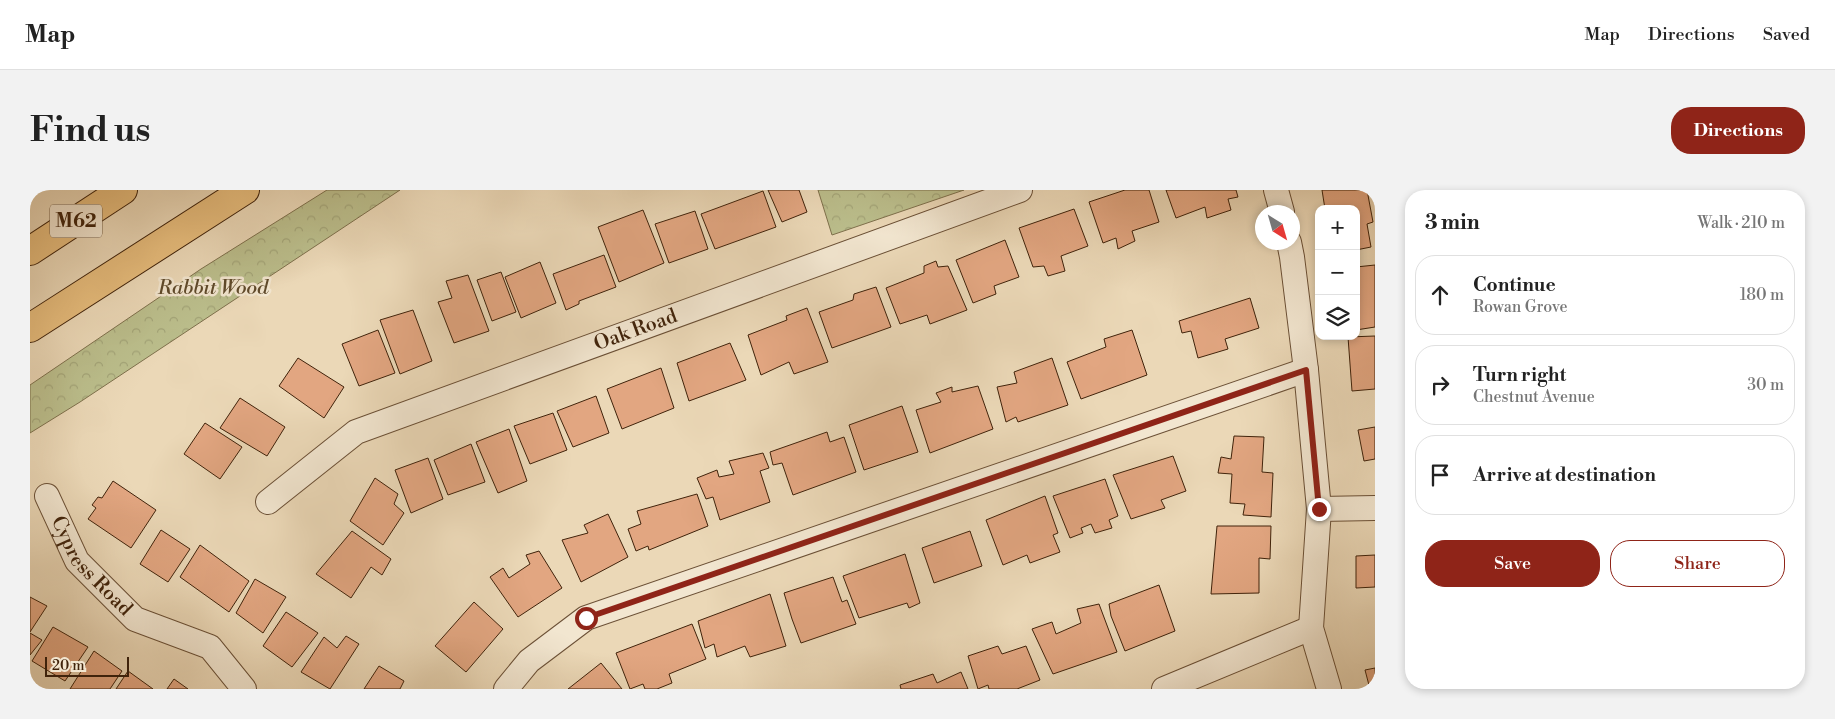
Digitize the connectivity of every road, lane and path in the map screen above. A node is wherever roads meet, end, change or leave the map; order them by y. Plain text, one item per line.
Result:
1 (123, 190) edge
2 (245, 190) edge
3 (1020, 190) edge
4 (1276, 190) edge
5 (1280, 205) edge
6 (1291, 250) edge
7 (30, 251) edge
8 (30, 328) edge
9 (1306, 370) junction
10 (47, 496) dead end
11 (268, 502) dead end
12 (1375, 508) edge
13 (1319, 509) junction
14 (1311, 628) junction
15 (244, 689) edge
16 (506, 689) edge
17 (1164, 689) edge
18 (1329, 689) edge

1 - 7 highway, M62
2 - 8 highway
3 - 11 street, Oak Road
4 - 5 street
6 - 9 street
9 - 13 street
9 - 16 street
10 - 15 street, Cypress Road
12 - 13 street
13 - 14 street
14 - 17 street
14 - 18 street

